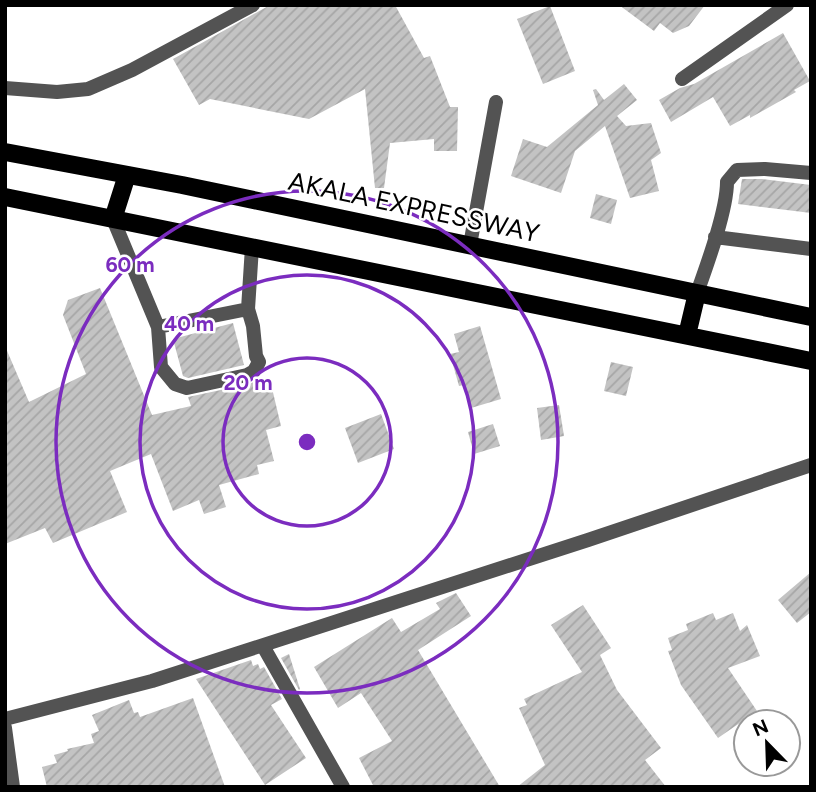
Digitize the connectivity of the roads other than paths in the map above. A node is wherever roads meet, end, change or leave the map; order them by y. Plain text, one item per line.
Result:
1 (253, 5) edge
2 (787, 5) edge
3 (682, 79) dead end
4 (5, 88) edge
5 (496, 102) dead end
6 (5, 152) edge
7 (811, 173) edge
8 (127, 175) junction
9 (5, 197) edge
10 (113, 219) junction
11 (715, 237) junction
12 (470, 245) junction
13 (252, 247) junction
14 (811, 249) edge
15 (697, 293) junction
16 (248, 309) junction
17 (811, 317) edge
18 (158, 327) junction
19 (687, 335) junction
20 (811, 360) edge
21 (811, 466) edge
22 (263, 646) junction
23 (5, 719) edge
24 (5, 728) edge
25 (13, 787) edge
26 (343, 787) edge

1 - 4 street
2 - 3 street
5 - 12 street
6 - 8 main road, AKALA EXPRESSWAY
7 - 11 street
8 - 10 main road
8 - 12 main road, AKALA EXPRESSWAY
9 - 10 main road
10 - 13 main road
10 - 18 street
11 - 14 street
11 - 15 street
12 - 15 main road, AKALA EXPRESSWAY
13 - 16 street
13 - 19 main road
15 - 17 main road, AKALA EXPRESSWAY
15 - 19 main road
16 - 18 street
16 - 18 street
19 - 20 main road
21 - 22 street
22 - 23 street
22 - 26 street
24 - 25 street

